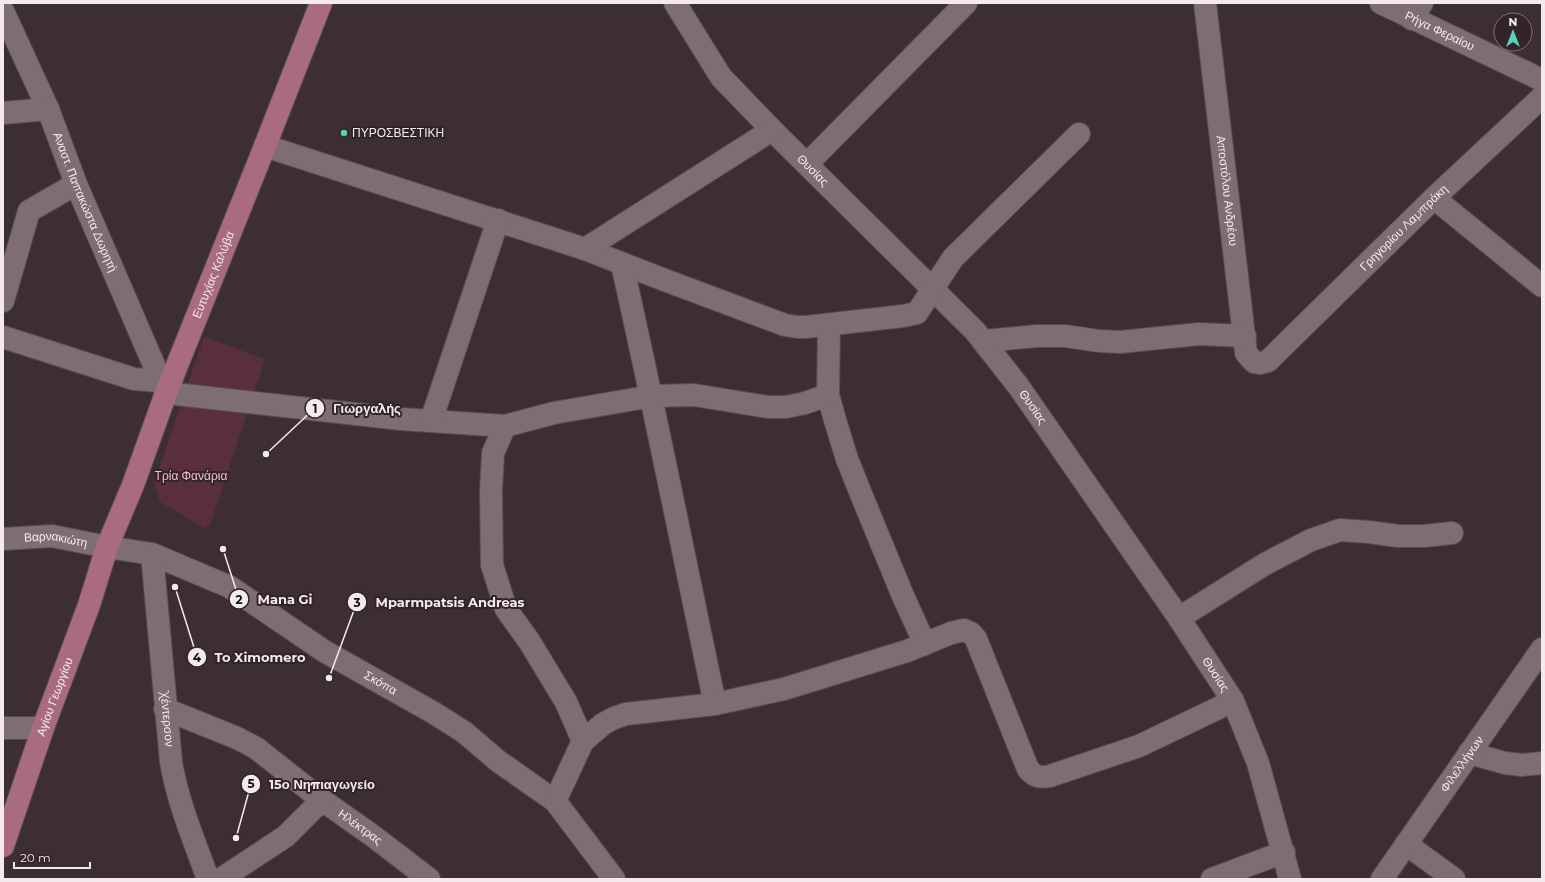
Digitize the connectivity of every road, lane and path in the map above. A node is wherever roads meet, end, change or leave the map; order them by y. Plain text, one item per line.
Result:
1 (320, 3) edge
2 (675, 3) edge
3 (966, 3) edge
4 (1205, 3) edge
5 (1381, 3) edge
6 (3, 11) edge
7 (1417, 11) edge
8 (1542, 80) edge
9 (1542, 97) edge
10 (48, 109) junction
11 (3, 113) edge
12 (772, 130) junction
13 (1079, 134) dead end
14 (265, 146) junction
15 (807, 164) junction
16 (76, 184) junction
17 (1434, 198) junction
18 (498, 220) junction
19 (585, 249) junction
20 (622, 264) junction
21 (1542, 286) edge
22 (932, 288) junction
23 (3, 301) edge
24 (829, 325) junction
25 (1244, 336) junction
26 (3, 337) edge
27 (984, 341) junction
28 (1268, 361) joint
29 (163, 387) junction
30 (652, 396) junction
31 (828, 396) junction
32 (431, 421) junction
33 (505, 426) junction
34 (1452, 533) dead end
35 (3, 539) edge
36 (107, 547) junction
37 (152, 554) junction
38 (1179, 618) junction
39 (925, 644) junction
40 (1542, 649) edge
41 (1233, 701) junction
42 (715, 704) junction
43 (165, 709) junction
44 (3, 728) edge
45 (43, 728) junction
46 (583, 741) junction
47 (1469, 753) junction
48 (1542, 763) edge
49 (322, 800) junction
50 (555, 801) junction
51 (1406, 844) junction
52 (3, 846) edge
53 (1284, 852) junction
54 (208, 879) edge
55 (221, 879) edge
56 (429, 879) edge
57 (614, 879) edge
58 (1212, 879) edge
59 (1290, 879) edge
60 (1382, 879) edge
61 (1454, 879) edge

1 - 14 main road, Ευτυχίας Καλύβα
2 - 12 street, Θυσίας
3 - 15 street
4 - 25 street, Αποστόλου Ανδρέου
5 - 7 street, Ρήγα Φεραίου
6 - 10 street, Αναστ. Παπακώστα Δωρητή
7 - 8 street, Ρήγα Φεραίου
9 - 17 street, Γρηγορίου Λαμπράκη
10 - 11 street
10 - 16 street, Αναστ. Παπακώστα Δωρητή
12 - 15 street, Θυσίας
12 - 19 street
13 - 22 street
14 - 18 street
14 - 29 main road, Ευτυχίας Καλύβα
15 - 22 street, Θυσίας
16 - 23 street
16 - 29 street, Αναστ. Παπακώστα Δωρητή
17 - 21 street
17 - 28 street, Γρηγορίου Λαμπράκη
18 - 19 street
18 - 32 street
19 - 20 street
20 - 24 street
20 - 30 street
22 - 24 street
22 - 27 street, Θυσίας
24 - 31 street
25 - 27 street
25 - 28 street, Αποστόλου Ανδρέου
26 - 29 street
27 - 38 street, Θυσίας
29 - 32 street
29 - 36 main road, Ευτυχίας Καλύβα
30 - 31 street
30 - 33 street
30 - 42 street
31 - 39 street
32 - 33 street
33 - 46 street
34 - 38 street
35 - 36 street, Βαρνακιώτη
36 - 37 street, Σκόπα
36 - 45 main road, Αγίου Γεωργίου
37 - 43 street, Χέντερσον
37 - 50 street, Σκόπα
38 - 41 street, Θυσίας
39 - 41 street
39 - 42 street
40 - 47 street, Φιλελλήνων
41 - 53 street, Θυσίας
42 - 46 street
43 - 49 street, Ηλέκτρας
43 - 54 street, Χέντερσον
44 - 45 street
45 - 52 main road, Αγίου Γεωργίου
46 - 50 street
47 - 48 street
47 - 51 street, Φιλελλήνων
49 - 55 street
49 - 56 street, Ηλέκτρας
50 - 57 street, Σκόπα
51 - 60 street, Φιλελλήνων
51 - 61 street
53 - 58 street
53 - 59 street, Θυσίας

